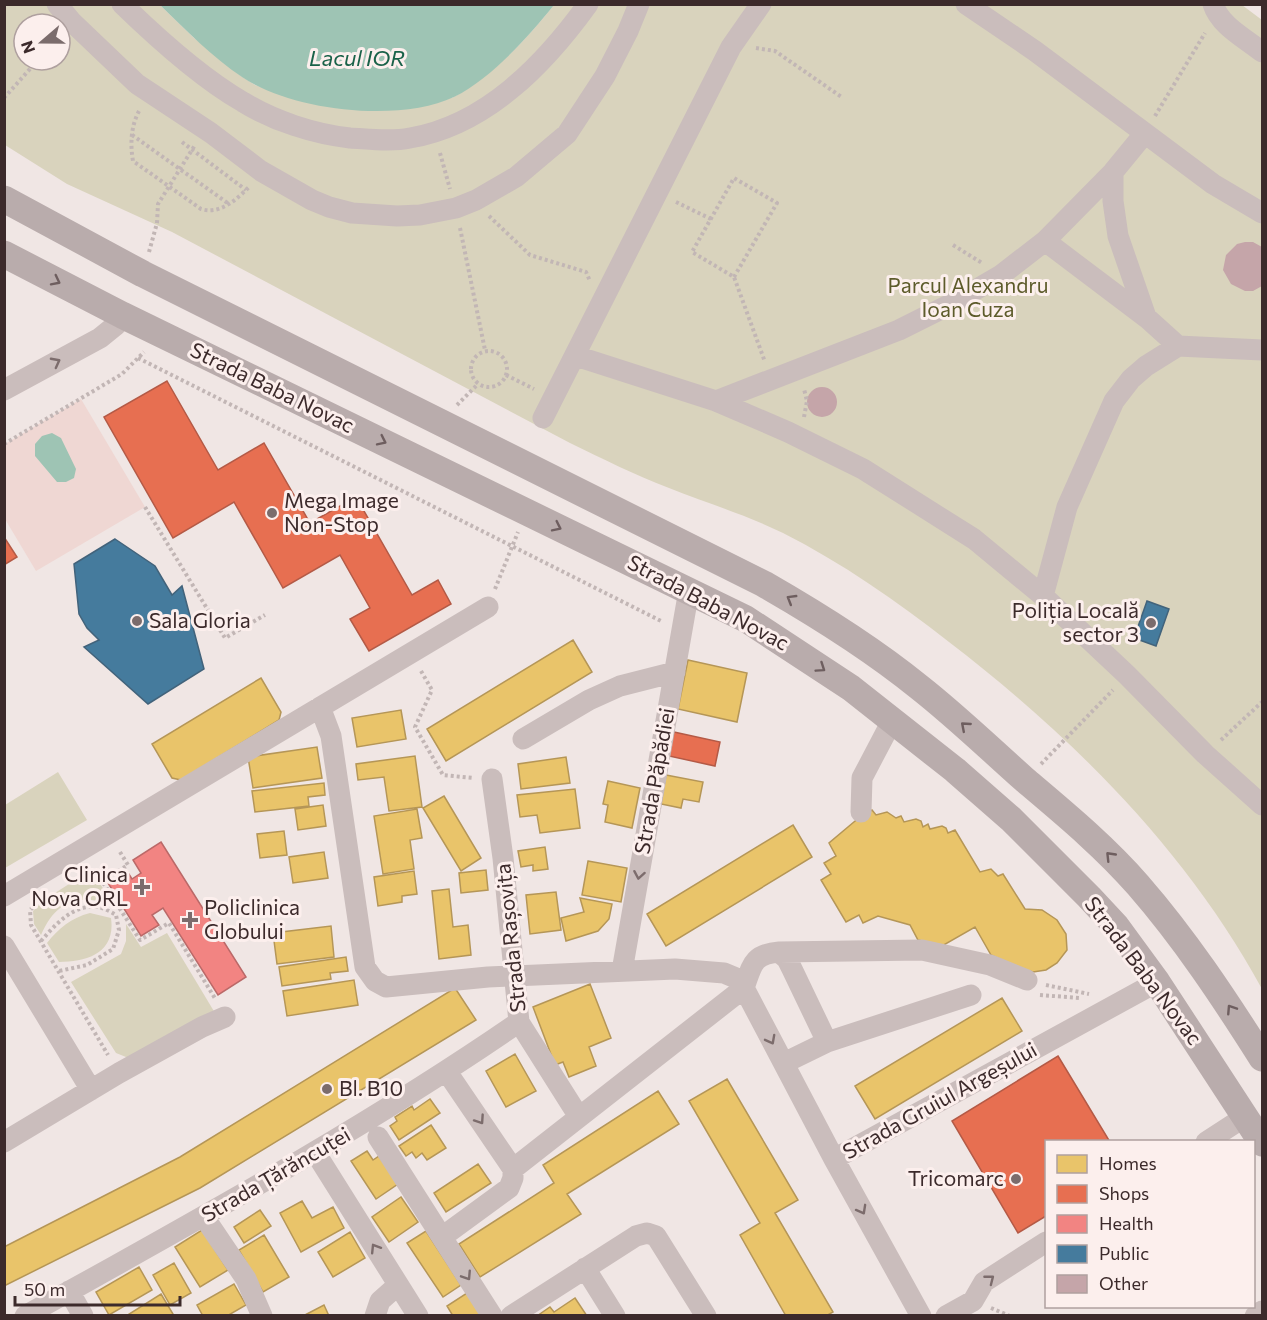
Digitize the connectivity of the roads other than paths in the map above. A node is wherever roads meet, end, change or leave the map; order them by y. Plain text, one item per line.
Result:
1 (57, 4) edge
2 (122, 4) edge
3 (588, 4) edge
4 (639, 4) edge
5 (761, 4) edge
6 (966, 4) edge
7 (1214, 9) edge
8 (1263, 52) edge
9 (1145, 132) junction
10 (1113, 171) junction
11 (4, 199) edge
12 (1263, 213) edge
13 (4, 219) edge
14 (1045, 241) junction
15 (86, 244) junction
16 (4, 254) edge
17 (122, 315) junction
18 (1147, 318) junction
19 (1178, 346) junction
20 (1263, 350) edge
21 (576, 356) junction
22 (4, 390) edge
23 (717, 401) junction
24 (543, 418) dead end
25 (689, 590) junction
26 (1043, 596) junction
27 (488, 608) road end
28 (675, 672) junction
29 (320, 707) junction
30 (893, 720) junction
31 (523, 739) dead end
32 (492, 779) road end
33 (1263, 805) edge
34 (861, 812) dead end
35 (4, 896) edge
36 (4, 946) edge
37 (779, 952) junction
38 (622, 971) junction
39 (515, 976) junction
40 (1158, 982) junction
41 (744, 988) junction
42 (1033, 988) road end
43 (971, 995) dead end
44 (225, 1017) road end
45 (519, 1022) junction
46 (827, 1042) junction
47 (1263, 1058) edge
48 (784, 1063) junction
49 (447, 1072) junction
50 (91, 1090) junction
51 (1246, 1116) junction
52 (579, 1117) junction
53 (378, 1137) dead end
54 (1209, 1140) edge
55 (4, 1142) edge
56 (1263, 1143) edge
57 (315, 1152) junction
58 (834, 1159) junction
59 (513, 1169) junction
60 (204, 1217) junction
61 (442, 1237) junction
62 (1045, 1243) edge
63 (585, 1268) junction
64 (399, 1285) junction
65 (69, 1291) junction
66 (1263, 1311) edge
67 (25, 1316) edge
68 (83, 1316) edge
69 (262, 1316) edge
70 (375, 1316) edge
71 (418, 1316) edge
72 (492, 1316) edge
73 (511, 1316) edge
74 (615, 1316) edge
75 (706, 1316) edge
76 (921, 1316) edge
77 (946, 1316) edge
78 (1255, 1316) edge

1 - 4 street
2 - 3 street
5 - 21 street
6 - 9 street
7 - 8 street
9 - 10 street
9 - 12 street
10 - 14 street
10 - 18 street
11 - 15 main road, Strada Baba Novac
13 - 15 main road
14 - 18 street
14 - 23 street
47 -> 15 main road, Strada Baba Novac
16 -> 17 main road, Strada Baba Novac
22 -> 17 street
17 -> 25 main road, Strada Baba Novac
18 - 19 street
19 - 20 street
19 - 26 street
21 - 23 street
21 - 24 street
23 - 26 street
25 - 28 street, Strada Păpădiei
25 -> 30 main road, Strada Baba Novac
26 - 33 street
27 - 29 street
28 - 31 street
28 -> 38 street, Strada Păpădiei
29 - 35 street
29 - 39 street
30 - 34 street
30 - 40 main road, Strada Baba Novac
32 - 39 street, Strada Rașovița
36 - 50 street
37 - 41 street
37 - 42 street
37 - 46 street
38 - 39 street
38 - 41 street
39 - 45 street, Strada Rașovița
40 - 51 main road, Strada Baba Novac
40 - 58 street, Strada Gruiul Argeșului
41 -> 48 street, Strada Gruiul Argeșului
41 - 52 street
43 - 46 street
44 - 50 street
45 - 49 street, Strada Țărăncuței
45 - 52 street, Strada Rașovița
46 - 48 street
48 - 58 street, Strada Gruiul Argeșului
49 - 57 street, Strada Țărăncuței
49 -> 59 street
50 - 55 street
51 - 54 street
51 - 56 main road, Strada Baba Novac
52 - 59 street
53 - 61 street, Strada Țărăncuței
57 - 60 street, Strada Țărăncuței
64 -> 57 street
58 -> 76 street
59 - 61 street
60 - 65 street, Strada Țărăncuței
60 - 69 street
61 -> 72 street, Strada Țărăncuței
77 -> 62 street
63 - 73 street
63 - 74 street
63 - 75 street
64 - 70 street
64 - 71 street
65 - 67 street, Strada Țărăncuței
65 - 68 street
66 - 78 street

